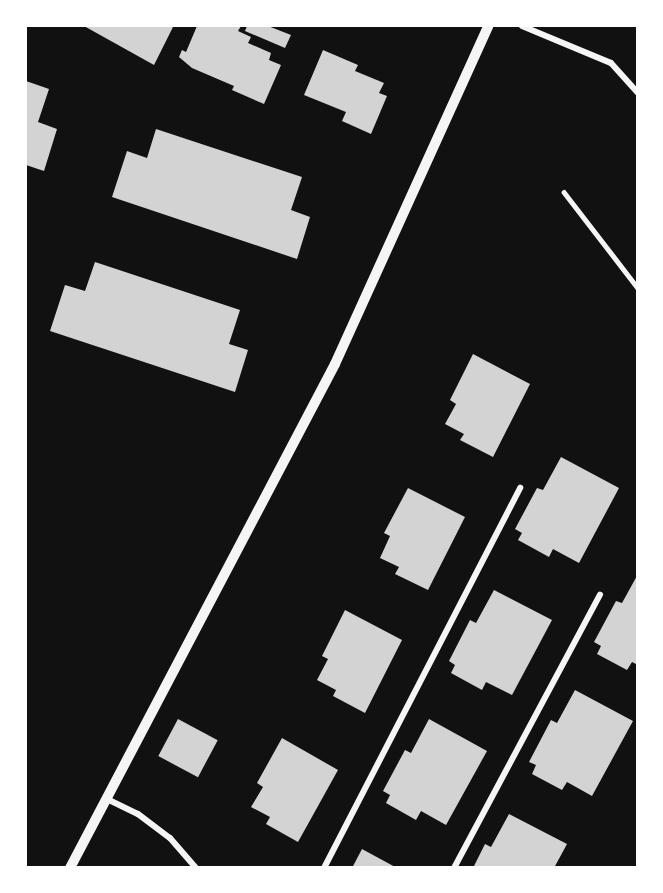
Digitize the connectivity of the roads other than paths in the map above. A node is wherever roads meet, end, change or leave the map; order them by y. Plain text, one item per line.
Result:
1 (488, 26) edge
2 (522, 26) edge
3 (638, 93) edge
4 (564, 192) dead end
5 (638, 288) edge
6 (520, 488) dead end
7 (600, 595) dead end
8 (109, 800) junction
9 (70, 867) edge
10 (196, 867) edge
11 (324, 867) edge
12 (454, 867) edge

1 - 8 street
2 - 3 street
4 - 5 lane
6 - 11 street
7 - 12 street
8 - 9 street
8 - 10 street

